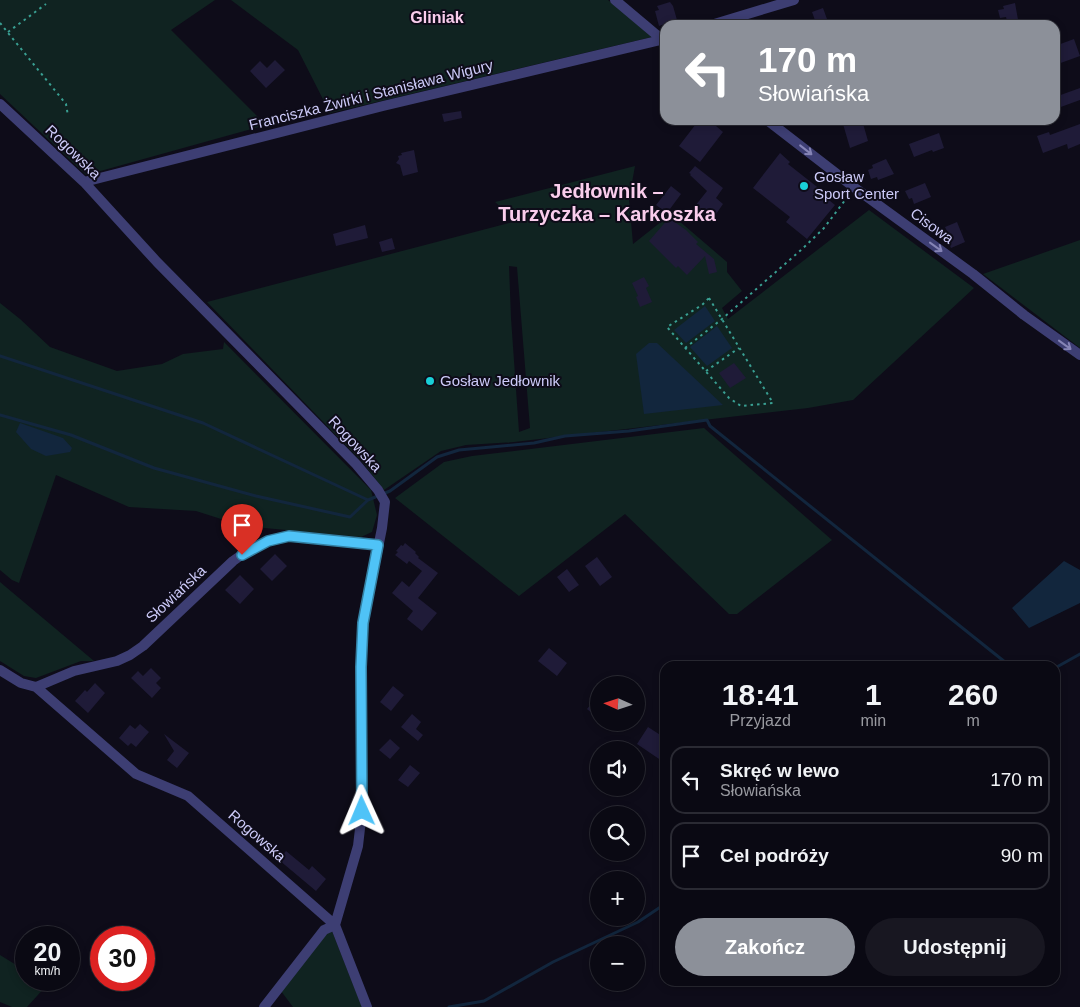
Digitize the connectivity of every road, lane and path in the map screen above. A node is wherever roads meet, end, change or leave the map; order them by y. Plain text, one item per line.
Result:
1 (615, 0) edge
2 (794, 0) edge
3 (46, 4) dead end
4 (728, 20) edge
5 (0, 23) edge
6 (8, 32) junction
7 (660, 37) edge
8 (660, 41) edge
9 (0, 104) edge
10 (68, 116) dead end
11 (773, 125) edge
12 (84, 182) junction
13 (855, 188) junction
14 (722, 319) junction
15 (685, 348) junction
16 (739, 348) junction
17 (1080, 355) edge
18 (706, 372) junction
19 (378, 545) junction
20 (0, 670) edge
21 (36, 687) junction
22 (335, 925) junction
23 (264, 1007) edge
24 (367, 1007) edge

1 - 7 street
2 - 4 street
3 - 6 path
5 - 6 path
6 - 10 path
8 - 12 street, Franciszka Żwirki i Stanisława Wigury
9 - 12 street, Rogowska
11 -> 13 street, Cisowa
12 - 19 street, Rogowska
13 - 14 path
13 -> 17 street, Cisowa
14 - 15 path
14 - 15 path
14 - 16 path
15 - 18 path
16 - 18 path
16 - 18 path
19 - 21 street, Słowiańska
19 - 22 street, Rogowska
20 - 21 street
21 - 22 street, Rogowska
22 - 23 street
22 - 24 street, Rogowska

